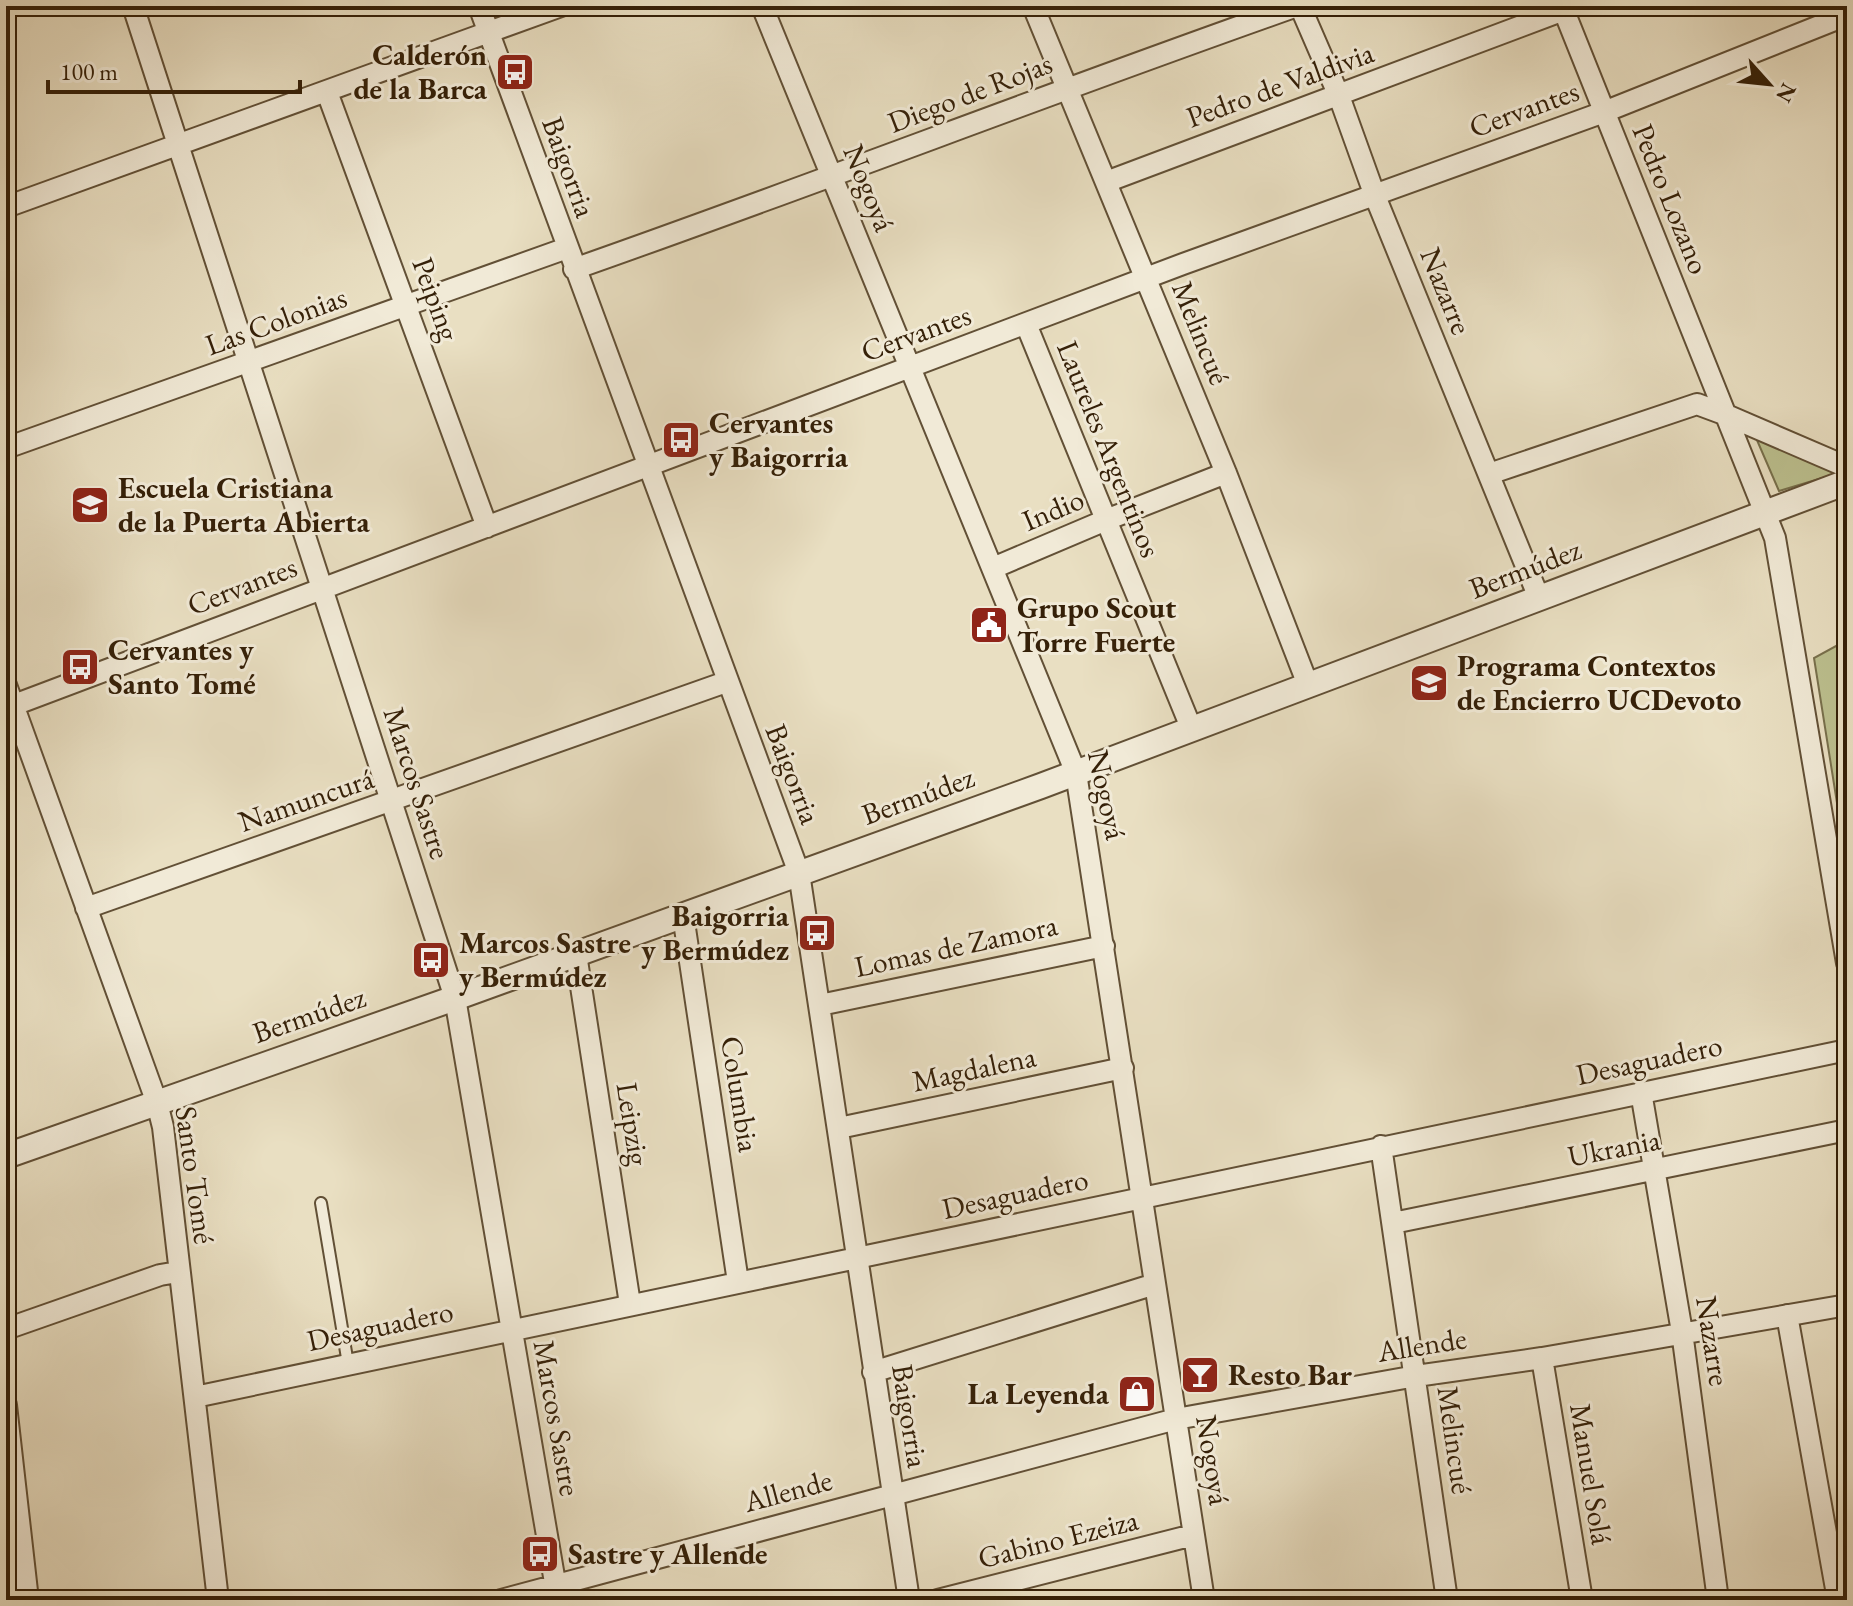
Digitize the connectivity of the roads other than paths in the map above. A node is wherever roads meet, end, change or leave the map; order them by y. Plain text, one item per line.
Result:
1 (133, 6) edge
2 (479, 6) edge
3 (561, 6) edge
4 (762, 6) edge
5 (1033, 6) edge
6 (1298, 6) edge
7 (1563, 8) edge
8 (1847, 15) edge
9 (488, 32) junction
10 (1067, 87) junction
11 (327, 92) junction
12 (1339, 96) junction
13 (1604, 112) junction
14 (179, 144) junction
15 (832, 178) junction
16 (1106, 182) junction
17 (1375, 196) junction
18 (6, 207) edge
19 (567, 248) junction
20 (574, 269) junction
21 (1146, 278) junction
22 (407, 306) junction
23 (1026, 324) junction
24 (249, 362) junction
25 (910, 367) junction
26 (1724, 414) junction
27 (6, 448) edge
28 (647, 466) junction
29 (1847, 467) edge
30 (1226, 473) junction
31 (1489, 474) junction
32 (1847, 482) edge
33 (1766, 512) junction
34 (1106, 520) junction
35 (487, 527) junction
36 (993, 568) junction
37 (320, 588) junction
38 (1539, 598) junction
39 (726, 682) junction
40 (6, 685) edge
41 (1308, 685) junction
42 (10, 706) edge
43 (1192, 730) junction
44 (1076, 773) junction
45 (393, 801) junction
46 (799, 873) junction
47 (86, 908) junction
48 (683, 915) junction
49 (1104, 946) junction
50 (576, 954) junction
51 (1847, 963) edge
52 (455, 998) junction
53 (820, 1005) junction
54 (1847, 1050) edge
55 (1123, 1068) junction
56 (1641, 1092) junction
57 (157, 1103) junction
58 (839, 1128) junction
59 (1847, 1130) edge
60 (1381, 1146) junction
61 (6, 1156) edge
62 (1653, 1171) junction
63 (1142, 1198) junction
64 (321, 1203) dead end
65 (1393, 1223) junction
66 (856, 1257) junction
67 (178, 1272) junction
68 (738, 1282) junction
69 (1155, 1284) junction
70 (630, 1304) junction
71 (1847, 1305) edge
72 (1787, 1315) junction
73 (6, 1329) edge
74 (511, 1329) junction
75 (1682, 1332) junction
76 (1542, 1358) junction
77 (348, 1364) junction
78 (873, 1372) junction
79 (1416, 1376) junction
80 (195, 1397) junction
81 (6, 1405) edge
82 (1176, 1419) junction
83 (892, 1493) junction
84 (1193, 1535) junction
85 (557, 1592) edge
86 (28, 1600) edge
87 (218, 1600) edge
88 (501, 1600) edge
89 (909, 1600) edge
90 (938, 1600) edge
91 (1204, 1600) edge
92 (1447, 1600) edge
93 (1582, 1600) edge
94 (1718, 1600) edge
95 (1838, 1600) edge

1 - 14 street, Marcos Sastre
2 - 9 street, Baigorria
3 - 9 street
4 - 15 street, Nogoyá
5 - 10 street, Melincué
6 - 10 street, Diego de Rojas
6 - 12 street, Nazarre
7 - 12 street, Pedro de Valdivia
7 - 13 street, Pedro Lozano
8 - 13 street, Cervantes
9 - 11 street
9 - 19 street, Baigorria
10 - 15 street, Diego de Rojas
10 - 16 street, Melincué
11 - 14 street
11 - 22 street, Peiping
12 - 16 street, Pedro de Valdivia
12 - 17 street, Nazarre
13 - 17 street, Cervantes
13 - 26 street, Pedro Lozano
14 - 18 street
14 - 24 street, Marcos Sastre
15 - 20 street, Diego de Rojas
15 - 25 street, Nogoyá
16 - 21 street, Melincué
17 - 21 street, Cervantes
17 - 31 street, Nazarre
19 - 20 street, Baigorria
19 - 22 street, Las Colonias
20 - 28 street, Baigorria
21 - 23 street, Cervantes
21 - 30 street, Melincué
22 - 24 street, Las Colonias
22 - 35 street, Peiping
23 - 25 street, Cervantes
23 - 34 street, Laureles Argentinos
24 - 27 street, Las Colonias
24 - 37 street, Marcos Sastre
25 - 28 street, Cervantes
25 - 36 street, Nogoyá
26 - 29 street
26 - 31 street
26 - 33 street, Pedro Lozano
28 - 35 street, Cervantes
28 - 39 street, Baigorria
30 - 34 street, Indio
30 - 41 street, Melincué
31 - 38 street, Nazarre
32 - 33 street, Bermúdez
33 - 38 street, Bermúdez
33 - 51 street, Pedro Lozano
34 - 36 street, Indio
34 - 43 street, Laureles Argentinos
35 - 37 street, Cervantes
36 - 44 street, Nogoyá
37 - 42 street, Cervantes
37 - 45 street, Marcos Sastre
38 - 41 street, Bermúdez
39 - 45 street, Namuncurá
39 - 46 street, Baigorria
40 - 42 street, Santo Tomé
41 - 43 street, Bermúdez
42 - 47 street, Santo Tomé
43 - 44 street, Bermúdez
44 - 46 street, Bermúdez
44 - 49 street, Nogoyá
45 - 47 street, Namuncurá
45 - 52 street, Marcos Sastre
46 - 48 street, Bermúdez
46 - 53 street, Baigorria
47 - 57 street, Santo Tomé
48 - 50 street, Bermúdez
48 - 68 street, Columbia
49 - 53 street, Lomas de Zamora
49 - 55 street, Nogoyá
50 - 52 street, Bermúdez
50 - 70 street, Leipzig
52 - 57 street, Bermúdez
52 - 74 street, Marcos Sastre
53 - 58 street, Baigorria
54 - 56 street, Desaguadero
55 - 58 street, Magdalena
55 - 63 street, Nogoyá
56 - 60 street, Desaguadero
56 - 62 street, Nazarre
57 - 61 street, Bermúdez
57 - 67 street, Santo Tomé
58 - 66 street, Baigorria
59 - 62 street, Ukrania
60 - 63 street, Desaguadero
60 - 65 street, Melincué
62 - 65 street, Ukrania
62 - 75 street, Nazarre
63 - 66 street, Desaguadero
63 - 69 street, Nogoyá
64 - 77 lane
65 - 79 street, Melincué
66 - 68 street, Desaguadero
66 - 78 street, Baigorria
67 - 73 street
67 - 80 street, Santo Tomé
68 - 70 street, Desaguadero
69 - 78 street
69 - 82 street, Nogoyá
70 - 74 street, Desaguadero
71 - 72 street, Allende
72 - 75 street, Allende
72 - 95 street
74 - 77 street, Desaguadero
74 - 85 street, Marcos Sastre
75 - 76 street, Allende
75 - 94 street, Nazarre
76 - 79 street, Allende
76 - 93 street, Manuel Solá
77 - 80 street, Desaguadero
78 - 83 street, Baigorria
79 - 82 street, Allende
79 - 92 street, Melincué
80 - 87 street, Santo Tomé
81 - 86 street
82 - 83 street, Allende
82 - 84 street, Nogoyá
83 - 85 street, Allende
83 - 89 street, Baigorria
84 - 90 street, Gabino Ezeiza
84 - 91 street, Nogoyá
85 - 88 street, Allende

